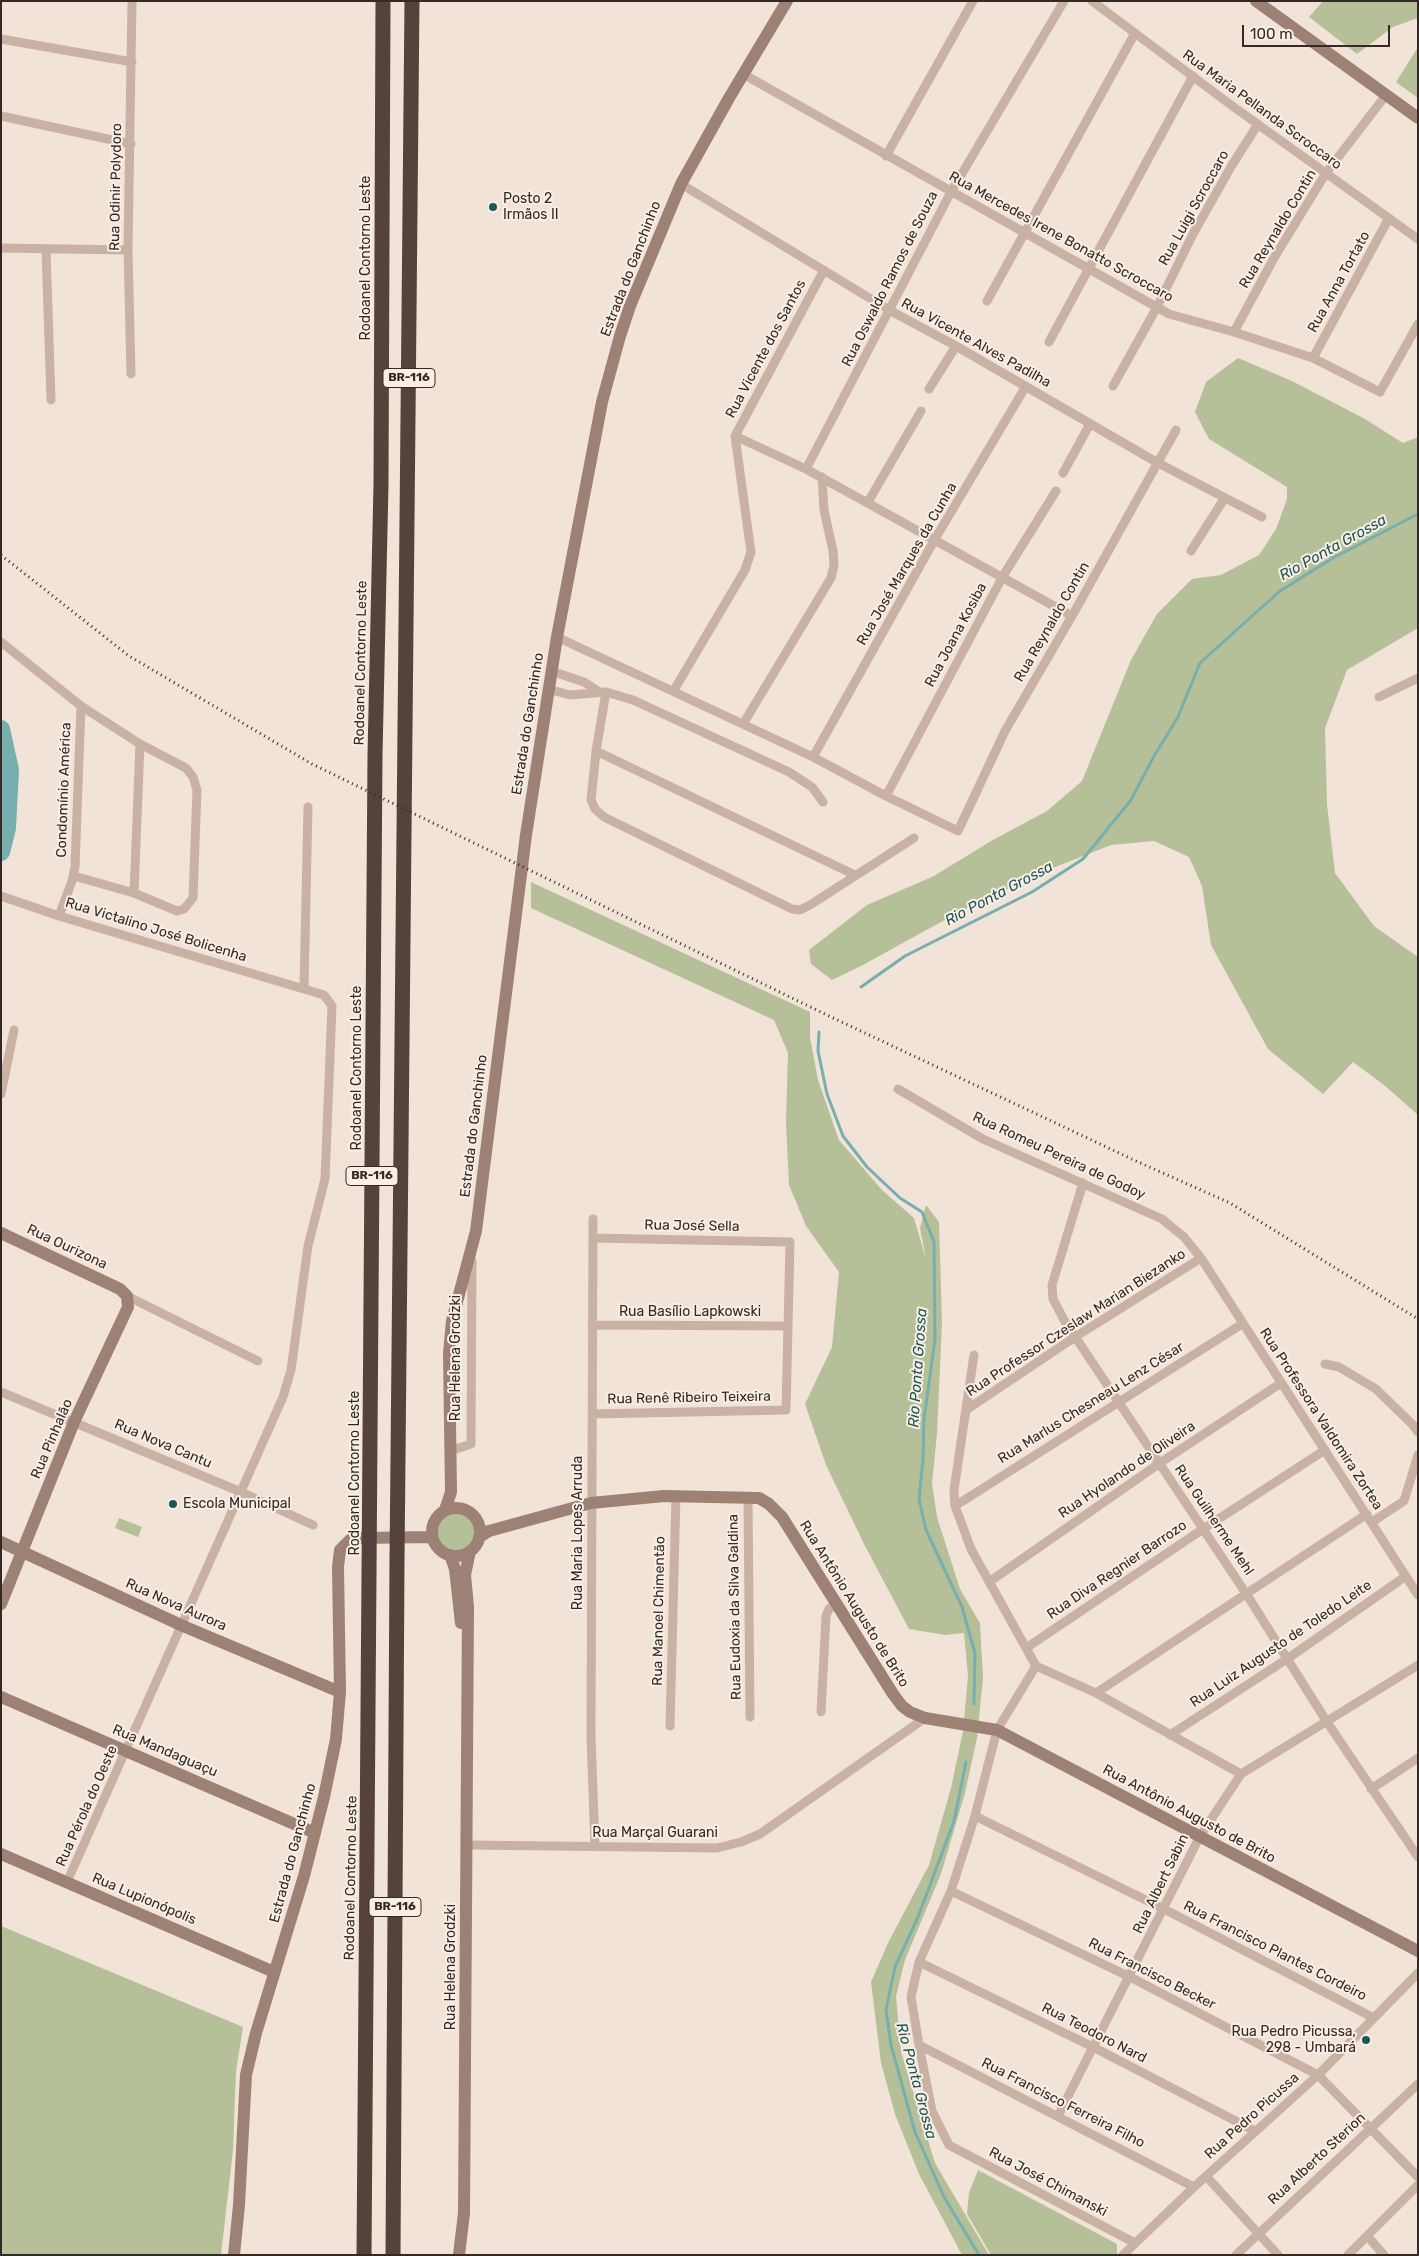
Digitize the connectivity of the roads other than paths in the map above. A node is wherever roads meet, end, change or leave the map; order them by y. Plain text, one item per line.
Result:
1 (132, 1) edge
2 (383, 1) edge
3 (412, 1) edge
4 (787, 1) edge
5 (973, 1) edge
6 (1064, 1) edge
7 (1092, 1) edge
8 (1256, 1) edge
9 (1135, 33) junction
10 (1, 39) edge
11 (132, 62) junction
12 (743, 74) junction
13 (1193, 76) junction
14 (1386, 95) junction
15 (1, 116) edge
16 (1418, 118) edge
17 (1258, 124) junction
18 (131, 144) junction
19 (886, 156) junction
20 (1326, 174) junction
21 (681, 184) junction
22 (951, 192) junction
23 (1389, 218) junction
24 (1023, 232) junction
25 (1418, 239) edge
26 (1, 248) edge
27 (46, 250) junction
28 (128, 250) junction
29 (1089, 269) junction
30 (824, 270) junction
31 (987, 301) dead end
32 (1157, 307) junction
33 (890, 311) junction
34 (1418, 324) edge
35 (1234, 332) junction
36 (1049, 342) dead end
37 (956, 346) junction
38 (1313, 358) junction
39 (131, 374) dead end
40 (1026, 386) junction
41 (1113, 386) dead end
42 (929, 389) dead end
43 (51, 400) dead end
44 (921, 411) dead end
45 (1090, 424) junction
46 (1176, 430) dead end
47 (734, 436) junction
48 (1158, 463) junction
49 (806, 469) junction
50 (1063, 473) dead end
51 (822, 477) junction
52 (1056, 491) dead end
53 (1224, 499) junction
54 (868, 502) junction
55 (1262, 517) dead end
56 (936, 539) junction
57 (1191, 551) dead end
58 (1003, 576) junction
59 (1072, 616) junction
60 (557, 637) junction
61 (1, 642) edge
62 (551, 671) junction
63 (1418, 678) edge
64 (584, 682) junction
65 (548, 689) junction
66 (674, 690) junction
67 (602, 692) junction
68 (580, 695) junction
69 (1379, 697) dead end
70 (82, 706) junction
71 (743, 724) junction
72 (140, 744) junction
73 (596, 751) junction
74 (813, 757) junction
75 (886, 796) junction
76 (823, 802) dead end
77 (308, 808) dead end
78 (914, 838) dead end
79 (855, 875) junction
80 (74, 876) junction
81 (134, 893) junction
82 (1, 896) edge
83 (59, 916) junction
84 (304, 988) junction
85 (14, 1030) dead end
86 (898, 1089) dead end
87 (1, 1094) edge
88 (1083, 1183) junction
89 (593, 1219) dead end
90 (1, 1233) edge
91 (593, 1238) junction
92 (472, 1251) junction
93 (1201, 1258) junction
94 (124, 1292) junction
95 (297, 1324) joint
96 (1242, 1324) junction
97 (592, 1325) junction
98 (788, 1326) junction
99 (1075, 1338) junction
100 (974, 1355) dead end
101 (258, 1361) dead end
102 (1324, 1364) dead end
103 (1281, 1383) junction
104 (1, 1392) edge
105 (1119, 1402) junction
106 (966, 1410) junction
107 (592, 1414) junction
108 (74, 1422) junction
109 (1418, 1432) edge
110 (1325, 1450) junction
111 (450, 1451) junction
112 (1418, 1455) edge
113 (1160, 1463) junction
114 (241, 1492) junction
115 (451, 1492) junction
116 (676, 1496) junction
117 (748, 1497) junction
118 (592, 1504) junction
119 (955, 1506) junction
120 (460, 1508) junction
121 (445, 1510) junction
122 (1369, 1518) junction
123 (313, 1525) dead end
124 (1203, 1528) junction
125 (482, 1532) junction
126 (432, 1537) junction
127 (1, 1542) edge
128 (23, 1551) junction
129 (470, 1551) junction
130 (450, 1555) junction
131 (1406, 1576) junction
132 (989, 1582) junction
133 (1247, 1595) junction
134 (1418, 1595) edge
135 (1, 1604) edge
136 (836, 1604) junction
137 (183, 1626) junction
138 (1026, 1648) junction
139 (1287, 1659) junction
140 (1418, 1665) edge
141 (1036, 1666) junction
142 (468, 1680) junction
143 (340, 1692) junction
144 (1096, 1693) junction
145 (1, 1697) edge
146 (821, 1712) dead end
147 (750, 1717) dead end
148 (925, 1718) junction
149 (1326, 1722) junction
150 (670, 1726) dead end
151 (996, 1730) junction
152 (1170, 1735) junction
153 (127, 1750) junction
154 (1418, 1758) edge
155 (1241, 1774) junction
156 (1371, 1789) junction
157 (975, 1816) junction
158 (316, 1832) junction
159 (1200, 1836) junction
160 (467, 1845) junction
161 (594, 1846) junction
162 (1416, 1853) edge
163 (1, 1854) edge
164 (67, 1882) junction
165 (951, 1891) junction
166 (1164, 1909) junction
167 (1418, 1951) edge
168 (919, 1962) junction
169 (274, 1972) junction
170 (1418, 1973) edge
171 (1130, 1977) junction
172 (1374, 2018) junction
173 (919, 2045) junction
174 (1094, 2047) junction
175 (1318, 2075) junction
176 (1418, 2084) edge
177 (1058, 2116) junction
178 (1370, 2129) junction
179 (1255, 2131) junction
180 (1206, 2176) junction
181 (1418, 2177) edge
182 (1418, 2185) edge
183 (1194, 2187) junction
184 (1258, 2233) junction
185 (1368, 2237) junction
186 (1135, 2243) junction
187 (234, 2255) edge
188 (364, 2255) edge
189 (393, 2255) edge
190 (459, 2255) edge
191 (1123, 2255) edge
192 (1236, 2255) edge
193 (1278, 2255) edge
194 (1348, 2255) edge
195 (1384, 2255) edge

1 - 11 street, Rua Odinir Polydoro
2 - 188 highway, Rodoanel Contorno Leste / BR-116
3 - 189 highway, BR-116
4 - 12 main road, Estrada do Ganchinho
5 - 19 street
6 - 22 street, Rua Oswaldo Ramos de Souza
7 - 9 street, Rua Maria Pellanda Scroccaro
8 - 14 main road
9 - 13 street, Rua Maria Pellanda Scroccaro
9 - 24 street
10 - 11 street
11 - 18 street, Rua Odinir Polydoro
12 - 19 street, Rua Mercedes Irene Bonatto Scroccaro
12 - 21 main road, Estrada do Ganchinho
13 - 17 street, Rua Maria Pellanda Scroccaro
13 - 29 street
14 - 16 main road
14 - 20 street, Rua Reynaldo Contin
15 - 18 street
17 - 20 street, Rua Maria Pellanda Scroccaro
17 - 32 street, Rua Luigi Scroccaro
18 - 28 street, Rua Odinir Polydoro
19 - 22 street, Rua Mercedes Irene Bonatto Scroccaro
20 - 23 street, Rua Maria Pellanda Scroccaro
20 - 35 street, Rua Reynaldo Contin
21 - 30 street, Rua Vicente Alves Padilha
21 - 60 main road, Estrada do Ganchinho
22 - 24 street, Rua Mercedes Irene Bonatto Scroccaro
22 - 33 street, Rua Oswaldo Ramos de Souza
23 - 25 street, Rua Maria Pellanda Scroccaro
23 - 38 street, Rua Anna Tortato
24 - 29 street, Rua Mercedes Irene Bonatto Scroccaro
24 - 31 street
26 - 27 street
27 - 28 street
27 - 43 street
28 - 39 street, Rua Odinir Polydoro
29 - 32 street, Rua Mercedes Irene Bonatto Scroccaro
29 - 36 street
30 - 33 street, Rua Vicente Alves Padilha
30 - 47 street, Rua Vicente dos Santos
32 - 35 street, Rua Mercedes Irene Bonatto Scroccaro
32 - 41 street, Rua Luigi Scroccaro
33 - 37 street, Rua Vicente Alves Padilha
33 - 49 street, Rua Oswaldo Ramos de Souza
34 - 38 street, Rua Mercedes Irene Bonatto Scroccaro
35 - 38 street, Rua Mercedes Irene Bonatto Scroccaro
37 - 40 street, Rua Vicente Alves Padilha
37 - 42 street
40 - 45 street, Rua Vicente Alves Padilha
40 - 56 street, Rua José Marques da Cunha
44 - 54 street
45 - 48 street, Rua Vicente Alves Padilha
45 - 50 street
46 - 48 street, Rua Reynaldo Contin
47 - 49 street
47 - 66 street, Rua Vicente dos Santos
48 - 53 street, Rua Vicente Alves Padilha
48 - 59 street, Rua Reynaldo Contin
49 - 51 street
51 - 54 street
51 - 71 street
52 - 58 street, Rua Joana Kosiba
53 - 55 street, Rua Vicente Alves Padilha
53 - 57 street
54 - 56 street
56 - 58 street
56 - 74 street, Rua José Marques da Cunha
58 - 59 street
58 - 75 street, Rua Joana Kosiba
59 - 75 street, Rua Reynaldo Contin
60 - 62 main road, Estrada do Ganchinho
60 - 66 street
61 - 70 street, Condomínio América
62 - 64 street
62 - 65 main road, Estrada do Ganchinho
63 - 69 street
64 - 67 street
64 - 68 street
65 - 68 street
65 - 92 main road, Estrada do Ganchinho
66 - 71 street
67 - 68 street
67 - 73 street
67 - 76 street
70 - 72 street, Condomínio América
70 - 80 street, Condomínio América
71 - 74 street
72 - 81 street
72 - 81 street, Condomínio América
73 - 79 street
73 - 79 street
74 - 75 street
77 - 84 street
78 - 79 street
80 - 81 street, Condomínio América
80 - 83 street, Condomínio América
82 - 83 street, Rua Victalino José Bolicenha
83 - 84 street, Rua Victalino José Bolicenha
84 - 95 street, Rua Victalino José Bolicenha
85 - 87 street
86 - 88 street, Rua Romeu Pereira de Godoy
88 - 93 street, Rua Romeu Pereira de Godoy
88 - 99 street, Rua Guilherme Mehl
89 - 91 street, Rua Maria Lopes Arruda
90 - 94 main road, Rua Ourizona
91 - 97 street, Rua Maria Lopes Arruda
91 - 98 street, Rua José Sella
92 - 111 main road, Estrada do Ganchinho
92 - 111 street, Rua Helena Grodzki
93 - 96 street, Rua Professora Valdomira Zortea
93 - 99 street, Rua Professor Czeslaw Marian Biezanko
94 - 101 street
94 - 108 main road, Rua Pinhalão
95 - 114 street, Rua Pérola do Oeste
96 - 103 street, Rua Professora Valdomira Zortea
96 - 105 street, Rua Marlus Chesneau Lenz César
97 - 98 street, Rua Basílio Lapkowski
97 - 107 street, Rua Maria Lopes Arruda
98 - 107 street, Rua Renê Ribeiro Teixeira
99 - 105 street, Rua Guilherme Mehl
99 - 106 street, Rua Professor Czeslaw Marian Biezanko
100 - 106 street
102 - 109 street
103 - 110 street, Rua Professora Valdomira Zortea
103 - 113 street, Rua Hyolando de Oliveira
104 - 108 street, Rua Nova Cantu
105 - 113 street, Rua Guilherme Mehl
105 - 119 street, Rua Marlus Chesneau Lenz César
106 - 119 street
107 - 118 street, Rua Maria Lopes Arruda
108 - 114 street, Rua Nova Cantu
108 - 128 main road, Rua Pinhalão
110 - 122 street, Rua Professora Valdomira Zortea
110 - 124 street, Rua Diva Regnier Barrozo
111 - 115 main road, Estrada do Ganchinho
112 - 122 street
113 - 124 street, Rua Guilherme Mehl
113 - 132 street, Rua Hyolando de Oliveira
114 - 123 street, Rua Nova Cantu
114 - 137 street, Rua Pérola do Oeste
115 - 120 main road, Estrada do Ganchinho
115 - 121 main road, Estrada do Ganchinho
116 - 117 main road, Rua Antônio Augusto de Brito
116 - 118 main road, Rua Antônio Augusto de Brito
116 - 150 street, Rua Manoel Chimentão
117 - 136 main road, Rua Antônio Augusto de Brito
117 - 147 street, Rua Eudoxia da Silva Galdina
118 - 125 main road, Rua Antônio Augusto de Brito
118 - 161 street, Rua Maria Lopes Arruda
119 - 132 street
120 - 121 main road
120 - 125 main road
121 - 126 main road
122 - 131 street, Rua Professora Valdomira Zortea
122 - 133 street
124 - 133 street, Rua Guilherme Mehl
124 - 138 street, Rua Diva Regnier Barrozo
125 - 129 main road
126 - 130 main road
126 - 143 main road, Estrada do Ganchinho
127 - 128 main road, Rua Nova Aurora
128 - 135 main road, Rua Pinhalão
128 - 137 main road, Rua Nova Aurora
129 - 130 main road
129 - 142 main road, Rua Helena Grodzki
130 - 142 main road, Rua Helena Grodzki
131 - 134 street, Rua Professora Valdomira Zortea
131 - 139 street, Rua Luiz Augusto de Toledo Leite
132 - 138 street
133 - 139 street, Rua Guilherme Mehl
133 - 144 street
136 - 146 street
136 - 148 main road, Rua Antônio Augusto de Brito
137 - 143 main road, Rua Nova Aurora
137 - 153 street, Rua Pérola do Oeste
138 - 141 street
139 - 149 street, Rua Guilherme Mehl
139 - 152 street, Rua Luiz Augusto de Toledo Leite
140 - 149 street, Rua Albert Sabin
141 - 144 street
141 - 151 street
142 - 160 main road, Rua Helena Grodzki
143 - 158 main road, Estrada do Ganchinho
144 - 152 street
145 - 153 main road, Rua Mandaguaçu
148 - 151 main road, Rua Antônio Augusto de Brito
148 - 161 street, Rua Marçal Guarani
149 - 155 street, Rua Albert Sabin
149 - 156 street, Rua Guilherme Mehl
151 - 157 street
151 - 159 main road, Rua Antônio Augusto de Brito
152 - 155 street
153 - 158 main road, Rua Mandaguaçu
153 - 164 street, Rua Pérola do Oeste
154 - 156 street
155 - 159 street, Rua Albert Sabin
156 - 162 street, Rua Guilherme Mehl
157 - 165 street
157 - 166 street, Rua Francisco Plantes Cordeiro
158 - 169 main road, Estrada do Ganchinho
159 - 166 street, Rua Albert Sabin
159 - 167 main road, Rua Antônio Augusto de Brito
160 - 161 street, Rua Marçal Guarani
160 - 190 main road, Rua Helena Grodzki
163 - 164 main road, Rua Lupionópolis
164 - 169 main road, Rua Lupionópolis
165 - 168 street
165 - 171 street, Rua Francisco Becker
166 - 171 street, Rua Albert Sabin
166 - 172 street, Rua Francisco Plantes Cordeiro
168 - 173 street
168 - 174 street, Rua Teodoro Nard
169 - 187 main road, Estrada do Ganchinho
170 - 172 street, Rua Pedro Picussa
171 - 174 street, Rua Albert Sabin
171 - 175 street, Rua Francisco Becker
172 - 175 street, Rua Pedro Picussa
173 - 177 street, Rua Francisco Ferreira Filho
173 - 186 street, Rua José Chimanski
174 - 177 street, Rua Albert Sabin
174 - 179 street, Rua Teodoro Nard
175 - 178 street, Rua Francisco Becker
175 - 179 street, Rua Pedro Picussa
176 - 178 street, Rua Alberto Sterion
177 - 183 street, Rua Francisco Ferreira Filho
178 - 181 street, Rua Francisco Becker
178 - 184 street, Rua Alberto Sterion
179 - 180 street, Rua Pedro Picussa
180 - 183 street, Rua Pedro Picussa
180 - 184 street
182 - 185 street
183 - 186 street, Rua Pedro Picussa
184 - 192 street, Rua Alberto Sterion
184 - 193 street
185 - 194 street
185 - 195 street
186 - 191 street, Rua Pedro Picussa

